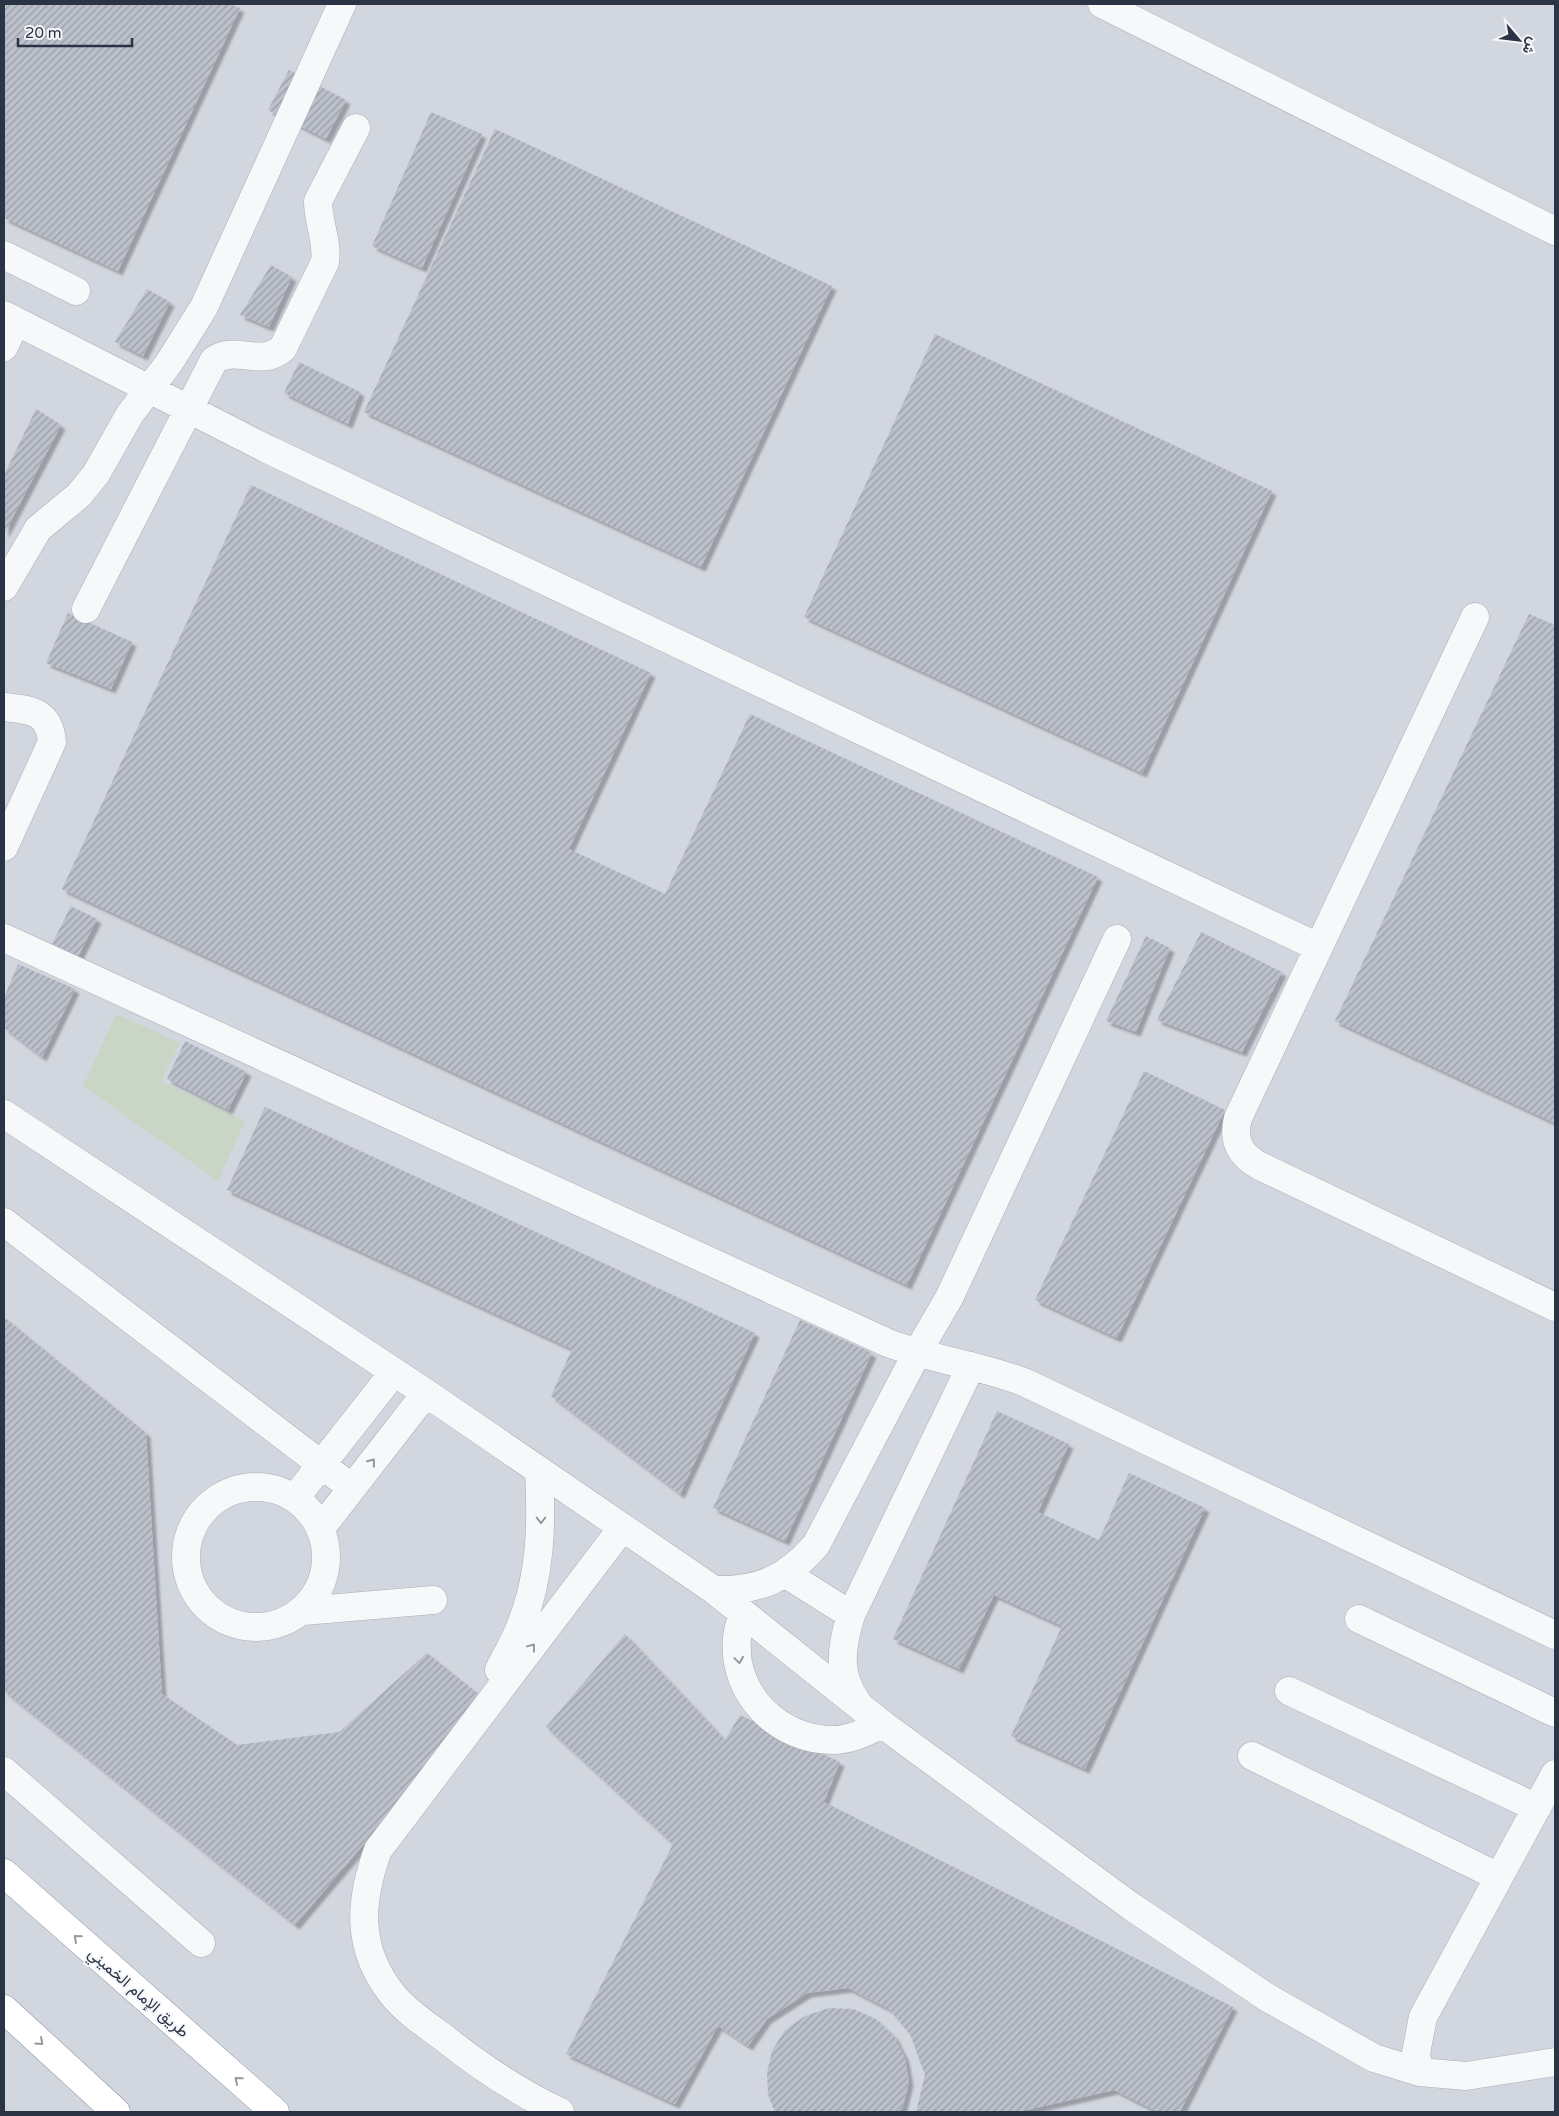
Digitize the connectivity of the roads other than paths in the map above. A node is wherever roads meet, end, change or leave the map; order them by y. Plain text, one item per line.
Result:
1 (342, 4) edge
2 (1102, 4) edge
3 (356, 128) dead end
4 (1555, 231) edge
5 (4, 255) edge
6 (76, 291) dead end
7 (10, 318) edge
8 (4, 347) edge
9 (149, 388) junction
10 (188, 408) junction
11 (4, 587) edge
12 (86, 609) dead end
13 (1474, 617) dead end
14 (4, 707) edge
15 (4, 847) edge
16 (4, 938) edge
17 (1117, 939) dead end
18 (1318, 947) junction
19 (4, 1114) edge
20 (4, 1222) edge
21 (1555, 1307) edge
22 (917, 1353) junction
23 (970, 1366) junction
24 (394, 1372) junction
25 (426, 1393) junction
26 (321, 1464) junction
27 (539, 1471) junction
28 (352, 1488) junction
29 (295, 1498) junction
30 (321, 1528) junction
31 (622, 1528) junction
32 (786, 1574) junction
33 (714, 1590) junction
34 (433, 1600) dead end
35 (303, 1611) junction
36 (743, 1613) junction
37 (851, 1615) junction
38 (1359, 1620) dead end
39 (1555, 1635) edge
40 (1289, 1691) dead end
41 (860, 1705) junction
42 (1555, 1713) edge
43 (882, 1724) junction
44 (1252, 1756) dead end
45 (4, 1771) edge
46 (1555, 1774) edge
47 (1537, 1808) junction
48 (396, 1825) junction
49 (4, 1873) edge
50 (1499, 1877) junction
51 (202, 1943) dead end
52 (4, 2009) edge
53 (1555, 2062) edge
54 (1419, 2072) junction
55 (116, 2112) edge
56 (275, 2112) edge
57 (560, 2112) edge

1 - 9 lane
2 - 4 lane
3 - 10 lane
5 - 6 lane
7 - 8 lane
7 - 9 lane
9 - 10 lane
9 - 11 lane
10 - 12 lane
10 - 18 lane
13 - 18 lane
14 - 15 lane
16 - 22 lane
17 - 22 lane
18 - 21 lane
19 - 24 lane
20 - 26 lane
22 - 23 lane
22 - 32 lane
23 - 37 lane
23 - 39 lane
24 - 25 lane
24 - 26 lane
25 - 27 lane
28 -> 25 lane
26 - 28 lane
26 - 29 lane
27 - 31 lane
27 -> 48 lane
28 - 30 lane
29 - 30 lane
29 - 35 lane
30 - 35 lane
31 - 33 lane
48 -> 31 lane
32 - 33 lane
32 - 37 lane
33 - 36 lane
34 - 35 lane
36 - 41 lane
36 -> 43 lane
37 - 41 lane
38 - 42 lane
40 - 47 lane
41 - 43 lane
43 - 54 lane
44 - 50 lane
45 - 51 lane
46 - 47 lane
47 - 50 lane
48 - 57 lane
56 -> 49 highway, طريق الإمام الخميني
50 - 54 lane
52 -> 55 highway
53 - 54 lane

